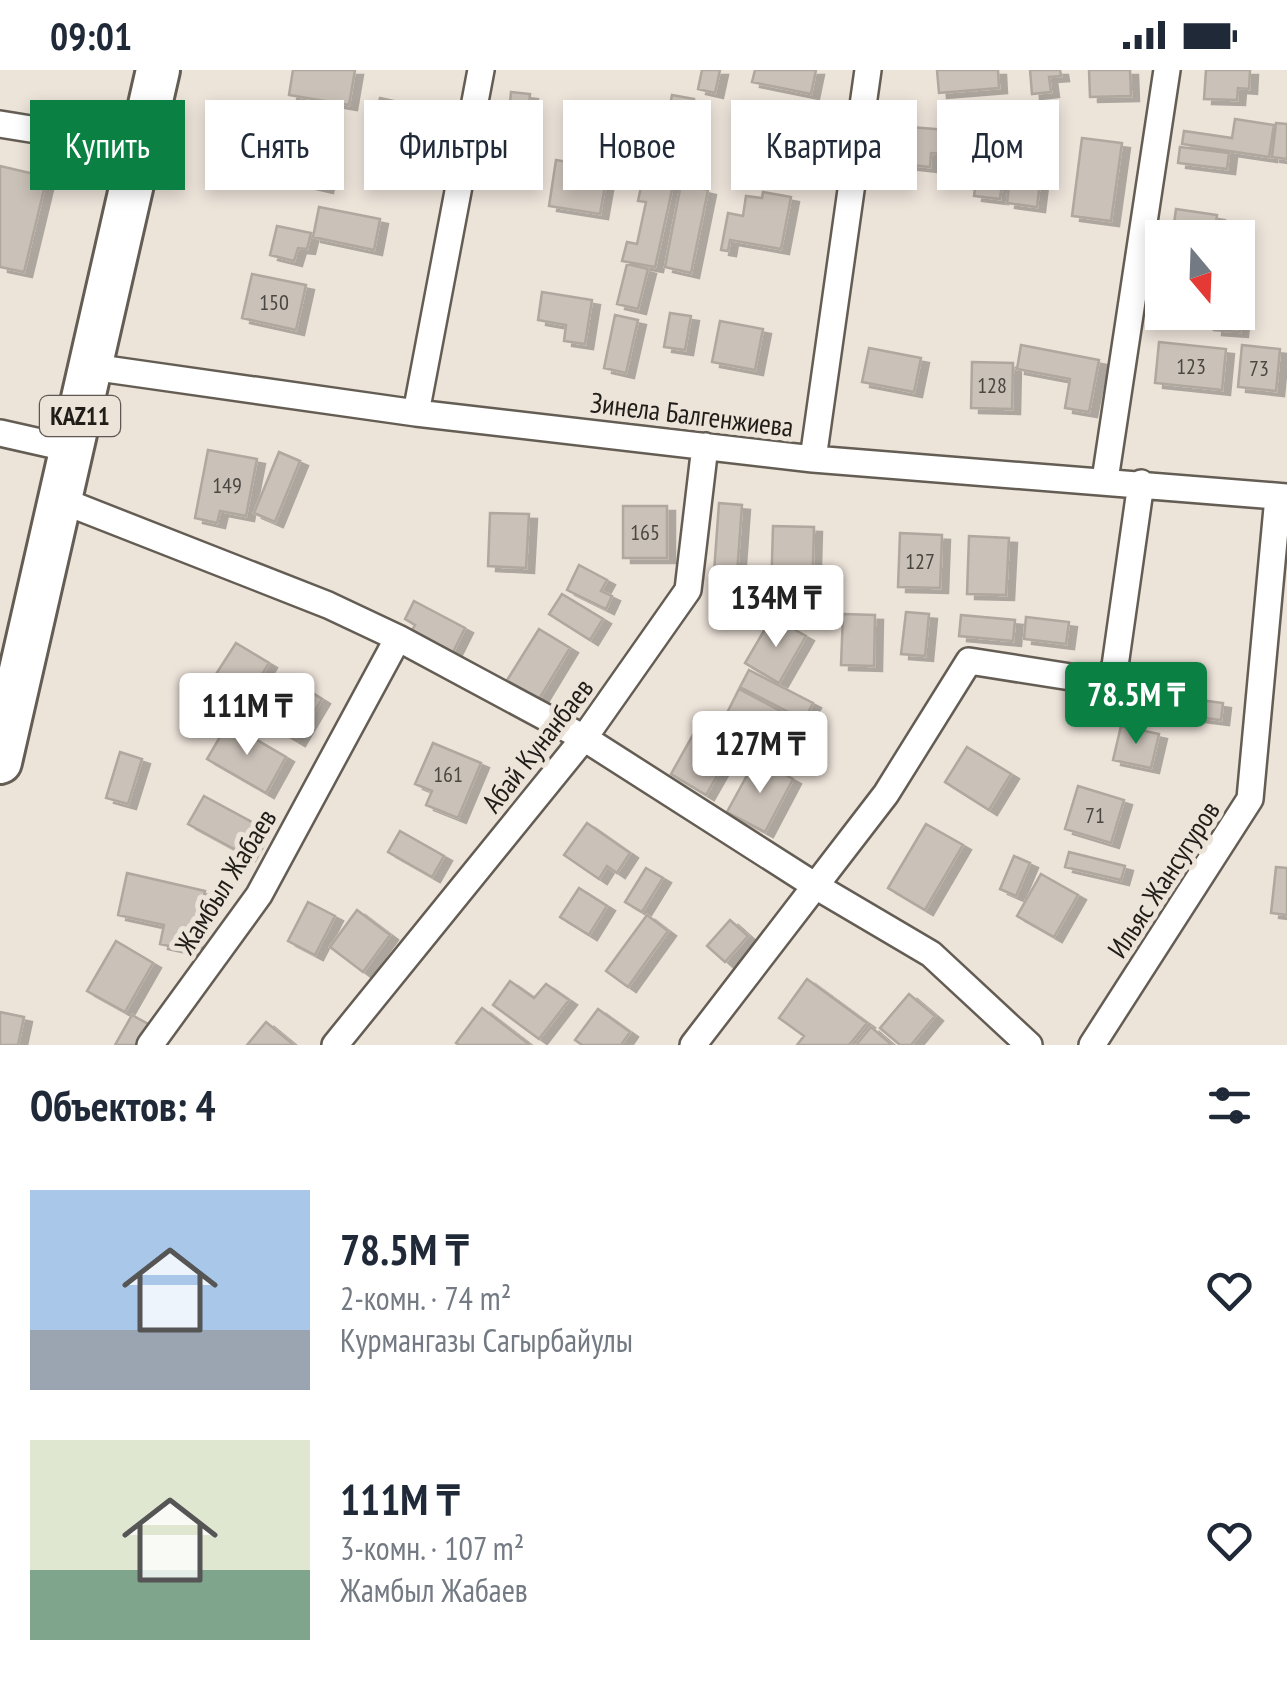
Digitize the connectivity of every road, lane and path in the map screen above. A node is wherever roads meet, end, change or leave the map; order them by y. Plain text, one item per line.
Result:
1 (158, 70) edge
2 (480, 70) edge
3 (868, 70) edge
4 (1168, 70) edge
5 (152, 100) edge
6 (0, 124) edge
7 (30, 129) edge
8 (132, 190) edge
9 (92, 368) junction
10 (416, 412) junction
11 (0, 433) edge
12 (705, 446) junction
13 (71, 449) junction
14 (814, 458) junction
15 (1105, 480) junction
16 (1141, 483) junction
17 (1283, 497) edge
18 (63, 501) junction
19 (398, 638) junction
20 (12, 664) edge
21 (584, 738) junction
22 (0, 762) edge
23 (814, 885) junction
24 (150, 1045) edge
25 (335, 1045) edge
26 (692, 1045) edge
27 (1030, 1045) edge
28 (1092, 1045) edge

1 - 5 highway, KAZ11
2 - 10 street
3 - 14 street
4 - 15 street
6 - 7 street
8 - 9 highway, KAZ11
9 - 10 street, Зинела Балгенжиева
9 - 13 highway, KAZ11
10 - 12 street, Зинела Балгенжиева
11 - 13 street
12 - 14 street, Зинела Балгенжиева
12 - 21 street, Абай Кунанбаев
13 - 18 highway, KAZ11
14 - 15 street, Зинела Балгенжиева
15 - 16 street, Зинела Балгенжиева
16 - 17 street, Зинела Балгенжиева
16 - 23 street
17 - 28 street, Ильяс Жансугуров
18 - 19 street
18 - 20 highway, KAZ11
19 - 21 street
19 - 24 street, Жамбыл Жабаев
20 - 22 highway, KAZ11
21 - 23 street
21 - 25 street, Абай Кунанбаев
23 - 26 street
23 - 27 street

